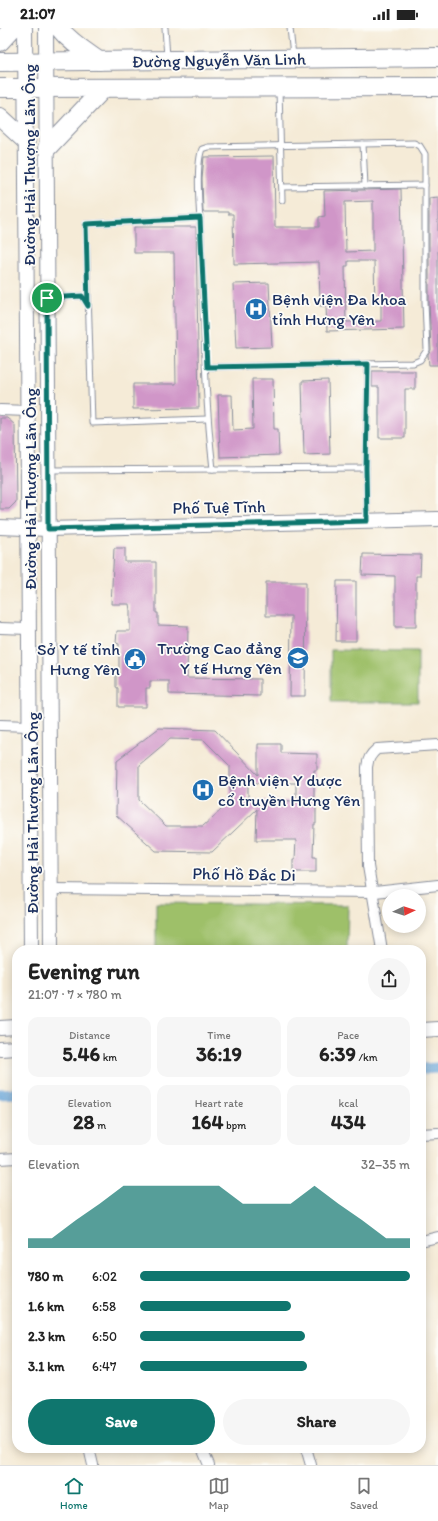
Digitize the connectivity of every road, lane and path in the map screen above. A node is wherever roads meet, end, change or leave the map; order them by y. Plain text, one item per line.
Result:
1 (13, 28) edge
2 (26, 28) edge
3 (46, 28) edge
4 (60, 28) edge
5 (165, 28) edge
6 (290, 28) edge
7 (0, 42) edge
8 (438, 57) edge
9 (293, 59) junction
10 (168, 60) junction
11 (99, 61) junction
12 (0, 62) edge
13 (26, 62) junction
14 (46, 62) junction
15 (279, 87) junction
16 (438, 87) edge
17 (0, 88) edge
18 (26, 88) junction
19 (46, 88) junction
20 (104, 88) junction
21 (0, 117) edge
22 (26, 141) junction
23 (363, 144) junction
24 (281, 146) junction
25 (46, 148) junction
26 (426, 185) junction
27 (365, 186) junction
28 (282, 187) junction
29 (282, 200) dead end
30 (200, 218) junction
31 (47, 298) junction
32 (27, 299) junction
33 (88, 306) junction
34 (368, 364) junction
35 (207, 367) junction
36 (0, 410) edge
37 (28, 411) junction
38 (207, 419) junction
39 (366, 468) junction
40 (213, 469) junction
41 (48, 470) junction
42 (438, 519) edge
43 (367, 521) junction
44 (0, 526) edge
45 (29, 528) junction
46 (48, 529) junction
47 (0, 628) edge
48 (29, 629) junction
49 (0, 725) edge
50 (29, 726) junction
51 (438, 745) edge
52 (30, 802) junction
53 (50, 802) junction
54 (438, 885) edge
55 (50, 888) junction
56 (372, 892) junction
57 (31, 945) edge
58 (51, 945) edge
59 (381, 945) edge
60 (0, 1028) edge
61 (12, 1028) edge
62 (438, 1029) edge
63 (426, 1030) edge
64 (12, 1048) edge
65 (0, 1049) edge
66 (438, 1133) edge
67 (426, 1134) edge
68 (0, 1159) edge
69 (12, 1160) edge
70 (438, 1236) edge
71 (426, 1240) edge
72 (90, 1453) edge
73 (204, 1453) edge
74 (307, 1453) edge
75 (93, 1465) edge
76 (209, 1465) edge
77 (311, 1465) edge

1 - 7 highway
2 - 13 street, Đường Hải Thượng Lãn Ông
3 - 14 street, Đường Hải Thượng Lãn Ông
4 - 11 highway
5 - 10 lane
6 - 9 lane
8 - 9 highway, Đường Nguyễn Văn Linh
9 - 10 highway, Đường Nguyễn Văn Linh
10 - 11 highway, Đường Nguyễn Văn Linh
11 - 14 highway, Đường Nguyễn Văn Linh
12 - 13 highway, Đường Nguyễn Văn Linh
13 - 14 highway, Đường Nguyễn Văn Linh
13 - 18 street, Đường Hải Thượng Lãn Ông
14 - 19 street, Đường Hải Thượng Lãn Ông
15 - 16 highway, Đường Nguyễn Văn Linh
15 - 20 highway, Đường Nguyễn Văn Linh
15 - 24 lane
17 - 18 highway, Đường Nguyễn Văn Linh
18 - 19 highway, Đường Nguyễn Văn Linh
18 - 22 street, Đường Hải Thượng Lãn Ông
19 - 20 highway, Đường Nguyễn Văn Linh
19 - 25 street, Đường Hải Thượng Lãn Ông
20 - 25 highway
21 - 22 highway
22 - 32 street, Đường Hải Thượng Lãn Ông
23 - 24 lane
23 - 26 lane
23 - 27 lane
24 - 28 lane
24 - 30 lane
25 - 31 street, Đường Hải Thượng Lãn Ông
26 - 27 lane
26 - 34 lane
27 - 28 lane
28 - 29 lane
30 - 33 lane
30 - 35 lane
31 - 32 street
31 - 33 lane
31 - 41 street, Đường Hải Thượng Lãn Ông
32 - 37 street, Đường Hải Thượng Lãn Ông
33 - 38 lane
34 - 35 lane
34 - 39 lane
35 - 38 lane
36 - 37 street
37 - 45 street, Đường Hải Thượng Lãn Ông
38 - 40 lane
39 - 40 lane
39 - 43 lane
40 - 41 lane
41 - 46 street, Đường Hải Thượng Lãn Ông
42 - 43 street, Phố Tuệ Tĩnh
43 - 46 street, Phố Tuệ Tĩnh
44 - 45 street, Phố Tuệ Tĩnh
45 - 46 street, Phố Tuệ Tĩnh
45 - 48 street, Đường Hải Thượng Lãn Ông
46 - 53 street, Đường Hải Thượng Lãn Ông
47 - 48 street
48 - 50 street, Đường Hải Thượng Lãn Ông
49 - 50 street
50 - 52 street, Đường Hải Thượng Lãn Ông
51 - 56 street
52 - 53 street
52 - 57 street, Đường Hải Thượng Lãn Ông
53 - 55 street, Đường Hải Thượng Lãn Ông
54 - 56 street, Phố Hồ Đắc Di
55 - 56 street, Phố Hồ Đắc Di
55 - 58 street, Đường Hải Thượng Lãn Ông
56 - 59 street
60 - 61 street
62 - 63 street
64 - 65 street
66 - 67 street
68 - 69 street
70 - 71 street
72 - 75 street
73 - 76 street
74 - 77 street

